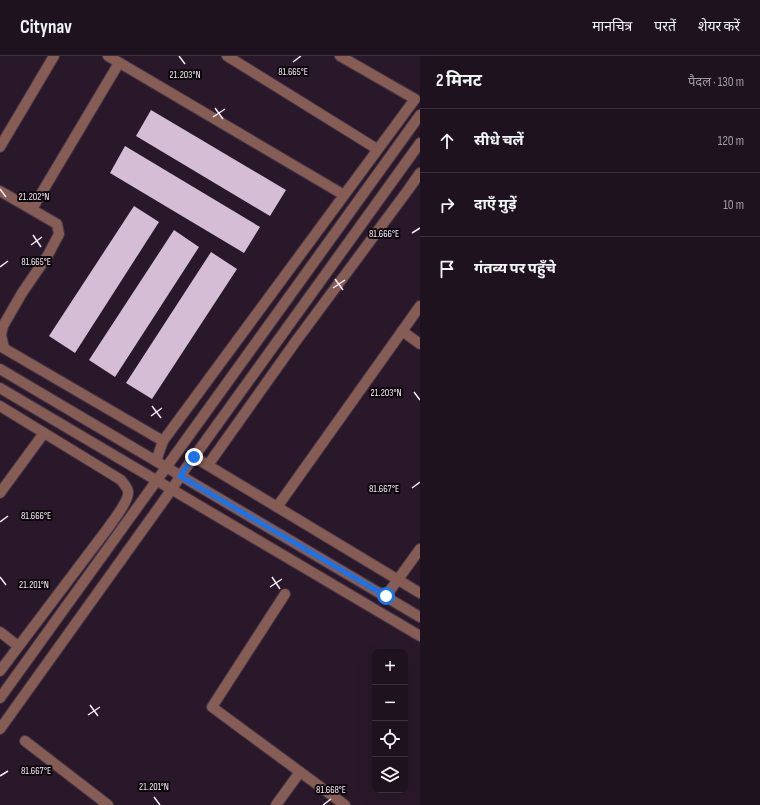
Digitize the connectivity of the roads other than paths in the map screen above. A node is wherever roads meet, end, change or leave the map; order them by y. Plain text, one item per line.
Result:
1 (54, 56) edge
2 (108, 56) edge
3 (227, 56) edge
4 (340, 56) edge
5 (119, 62) junction
6 (417, 95) edge
7 (420, 115) edge
8 (420, 143) edge
9 (0, 148) edge
10 (377, 149) junction
11 (420, 173) edge
12 (0, 191) edge
13 (344, 195) junction
14 (32, 209) junction
15 (420, 306) edge
16 (402, 331) junction
17 (420, 344) edge
18 (2, 347) edge
19 (0, 369) edge
20 (0, 388) edge
21 (0, 406) edge
22 (44, 433) junction
23 (163, 441) junction
24 (194, 457) junction
25 (156, 461) junction
26 (208, 465) junction
27 (166, 467) junction
28 (180, 476) junction
29 (157, 480) junction
30 (172, 490) junction
31 (0, 493) edge
32 (278, 507) junction
33 (420, 549) edge
34 (397, 580) junction
35 (420, 593) edge
36 (285, 594) dead end
37 (386, 596) junction
38 (420, 617) edge
39 (0, 632) edge
40 (420, 636) edge
41 (18, 646) junction
42 (0, 671) edge
43 (0, 698) edge
44 (0, 729) edge
45 (25, 741) dead end
46 (300, 772) junction
47 (108, 805) edge
48 (276, 805) edge
49 (344, 805) edge

1 - 9 street
2 - 5 street
3 - 10 street
4 - 6 street
5 - 13 street
5 - 14 street
6 - 10 street
7 - 27 street
8 - 24 street
10 - 13 street
11 - 26 street
12 - 14 street
13 - 23 street
14 - 18 street
15 - 16 street
16 - 17 street
16 - 32 street
18 - 23 street
19 - 25 street
20 - 29 street
21 - 22 street
22 - 31 street
22 - 41 street
23 - 25 street
24 - 26 street
24 - 28 street
25 - 27 street
26 - 32 street
27 - 28 street
27 - 29 street
28 - 30 street
28 - 37 street
29 - 30 street
29 - 43 street
30 - 40 street
30 - 44 street
32 - 34 street
33 - 34 street
34 - 35 street
34 - 37 street
36 - 46 street
37 - 38 street
39 - 41 street
41 - 42 street
45 - 47 street
46 - 48 street
46 - 49 street

